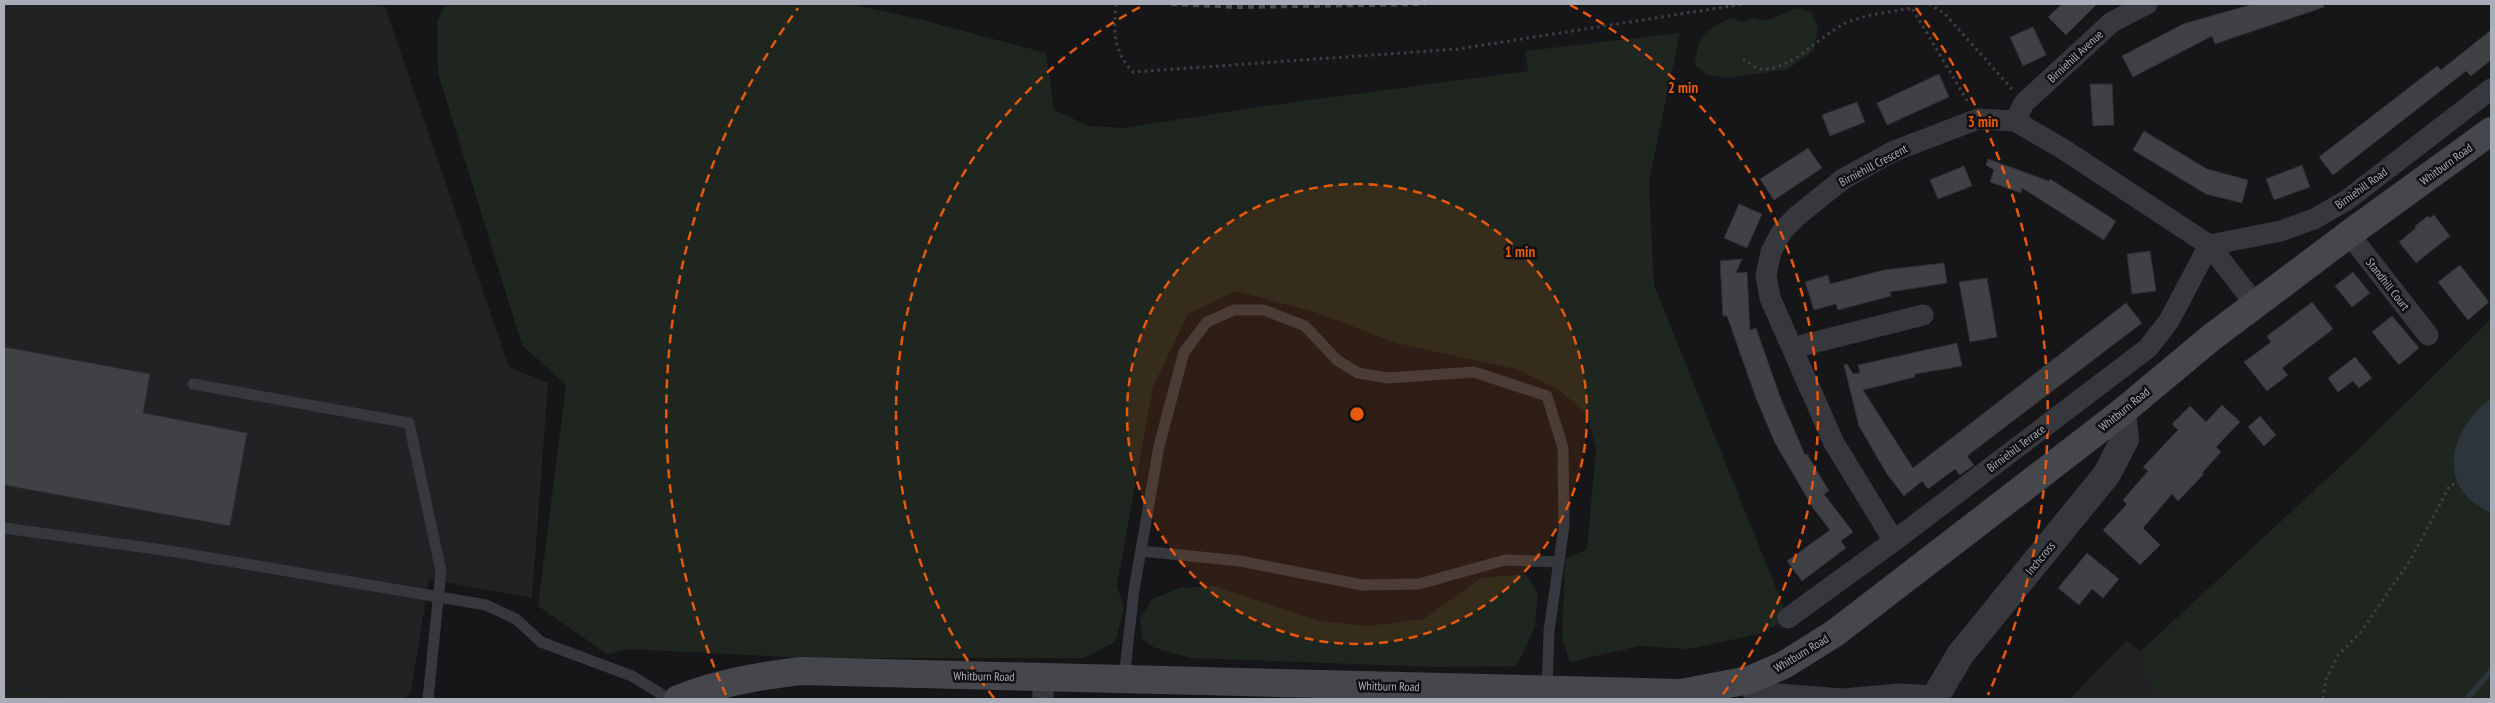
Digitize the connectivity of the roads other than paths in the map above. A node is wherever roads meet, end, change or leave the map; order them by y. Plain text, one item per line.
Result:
1 (2147, 4) edge
2 (2491, 88) edge
3 (2020, 112) junction
4 (2491, 131) edge
5 (2349, 234) junction
6 (2210, 245) junction
7 (2256, 305) junction
8 (1923, 315) dead end
9 (2428, 335) dead end
10 (1792, 348) junction
11 (193, 384) dead end
12 (2122, 412) junction
13 (4, 528) edge
14 (1894, 541) junction
15 (1140, 551) junction
16 (1559, 562) junction
17 (439, 597) junction
18 (1788, 618) dead end
19 (1124, 679) junction
20 (1748, 680) junction
21 (1043, 688) edge
22 (1547, 690) junction
23 (1935, 698) edge
24 (428, 699) edge
25 (669, 699) edge
26 (678, 699) edge

1 - 3 street, Birniehill Avenue
2 - 6 street, Birniehill Road
3 - 6 street, Birniehill Crescent
3 - 10 street, Birniehill Crescent
4 - 5 main road, Whitburn Road
5 - 7 main road, Whitburn Road
5 - 9 street, Standhill Court
6 - 7 street, Birniehill Crescent
6 - 14 street, Birniehill Terrace
7 - 12 main road, Whitburn Road
8 - 10 street
10 - 14 street, Birniehill Crescent
11 - 17 lane
12 - 20 main road, Whitburn Road
12 - 23 street, Inchcross
13 - 17 lane
14 - 18 street, Birniehill Terrace
15 - 16 lane
15 - 16 lane
15 - 19 lane
16 - 22 lane
17 - 24 lane
17 - 25 lane
19 - 21 main road, Whitburn Road
19 - 22 main road, Whitburn Road
20 - 22 main road, Whitburn Road
20 - 23 street
21 - 26 main road, Whitburn Road

